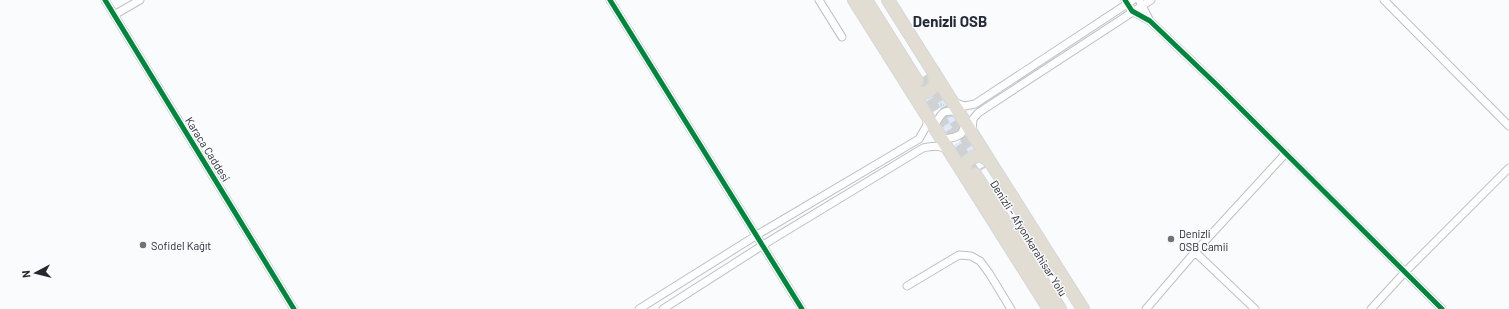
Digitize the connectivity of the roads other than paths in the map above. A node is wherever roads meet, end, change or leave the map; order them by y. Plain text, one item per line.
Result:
1 (105, 0) edge
2 (140, 0) edge
3 (610, 0) edge
4 (820, 0) edge
5 (854, 0) edge
6 (866, 0) edge
7 (879, 0) edge
8 (888, 0) edge
9 (1151, 0) edge
10 (1384, 0) edge
11 (1128, 1) edge
12 (1141, 2) edge
13 (1132, 11) junction
14 (114, 15) junction
15 (1150, 21) junction
16 (842, 37) dead end
17 (922, 79) junction
18 (975, 104) junction
19 (955, 107) junction
20 (978, 113) junction
21 (926, 114) junction
22 (1509, 126) edge
23 (934, 127) junction
24 (969, 128) junction
25 (919, 139) junction
26 (942, 139) junction
27 (923, 148) junction
28 (950, 152) junction
29 (1286, 153) junction
30 (1509, 168) edge
31 (978, 169) junction
32 (757, 235) junction
33 (763, 245) junction
34 (1195, 252) junction
35 (1405, 272) junction
36 (907, 286) dead end
37 (294, 309) edge
38 (639, 309) edge
39 (663, 309) edge
40 (802, 309) edge
41 (1011, 309) edge
42 (1049, 309) edge
43 (1060, 309) edge
44 (1073, 309) edge
45 (1083, 309) edge
46 (1146, 309) edge
47 (1255, 309) edge
48 (1371, 309) edge
49 (1442, 309) edge

1 - 14 street, Karaca Caddesi
2 - 14 street
3 - 32 street
4 - 16 street
5 - 17 highway
6 - 17 highway
7 - 17 highway
8 - 17 highway
9 - 12 street
10 - 22 street
11 - 13 street
11 - 18 street
12 - 13 street
12 - 15 street
13 - 15 street
13 - 20 street
14 - 37 street, Karaca Caddesi
15 - 29 street
17 - 19 highway
17 - 21 highway
18 - 19 street
18 - 19 street
19 - 23 street
19 - 24 highway
20 - 24 street
20 - 24 street
21 - 23 highway
21 - 25 street
23 - 25 street
23 - 26 highway
24 - 26 street
24 - 31 highway
25 - 32 street
26 - 27 street
26 - 28 highway
27 - 28 street
27 - 33 street
28 - 31 highway
29 - 34 street
29 - 35 street
30 - 35 street
31 - 42 highway
31 - 43 highway
31 - 44 highway, Denizli - Afyonkarahisar Yolu
31 - 45 highway
32 - 33 street
32 - 38 street
33 - 39 street
33 - 40 street
34 - 46 street
34 - 47 street
35 - 48 street
35 - 49 street
36 - 41 street

